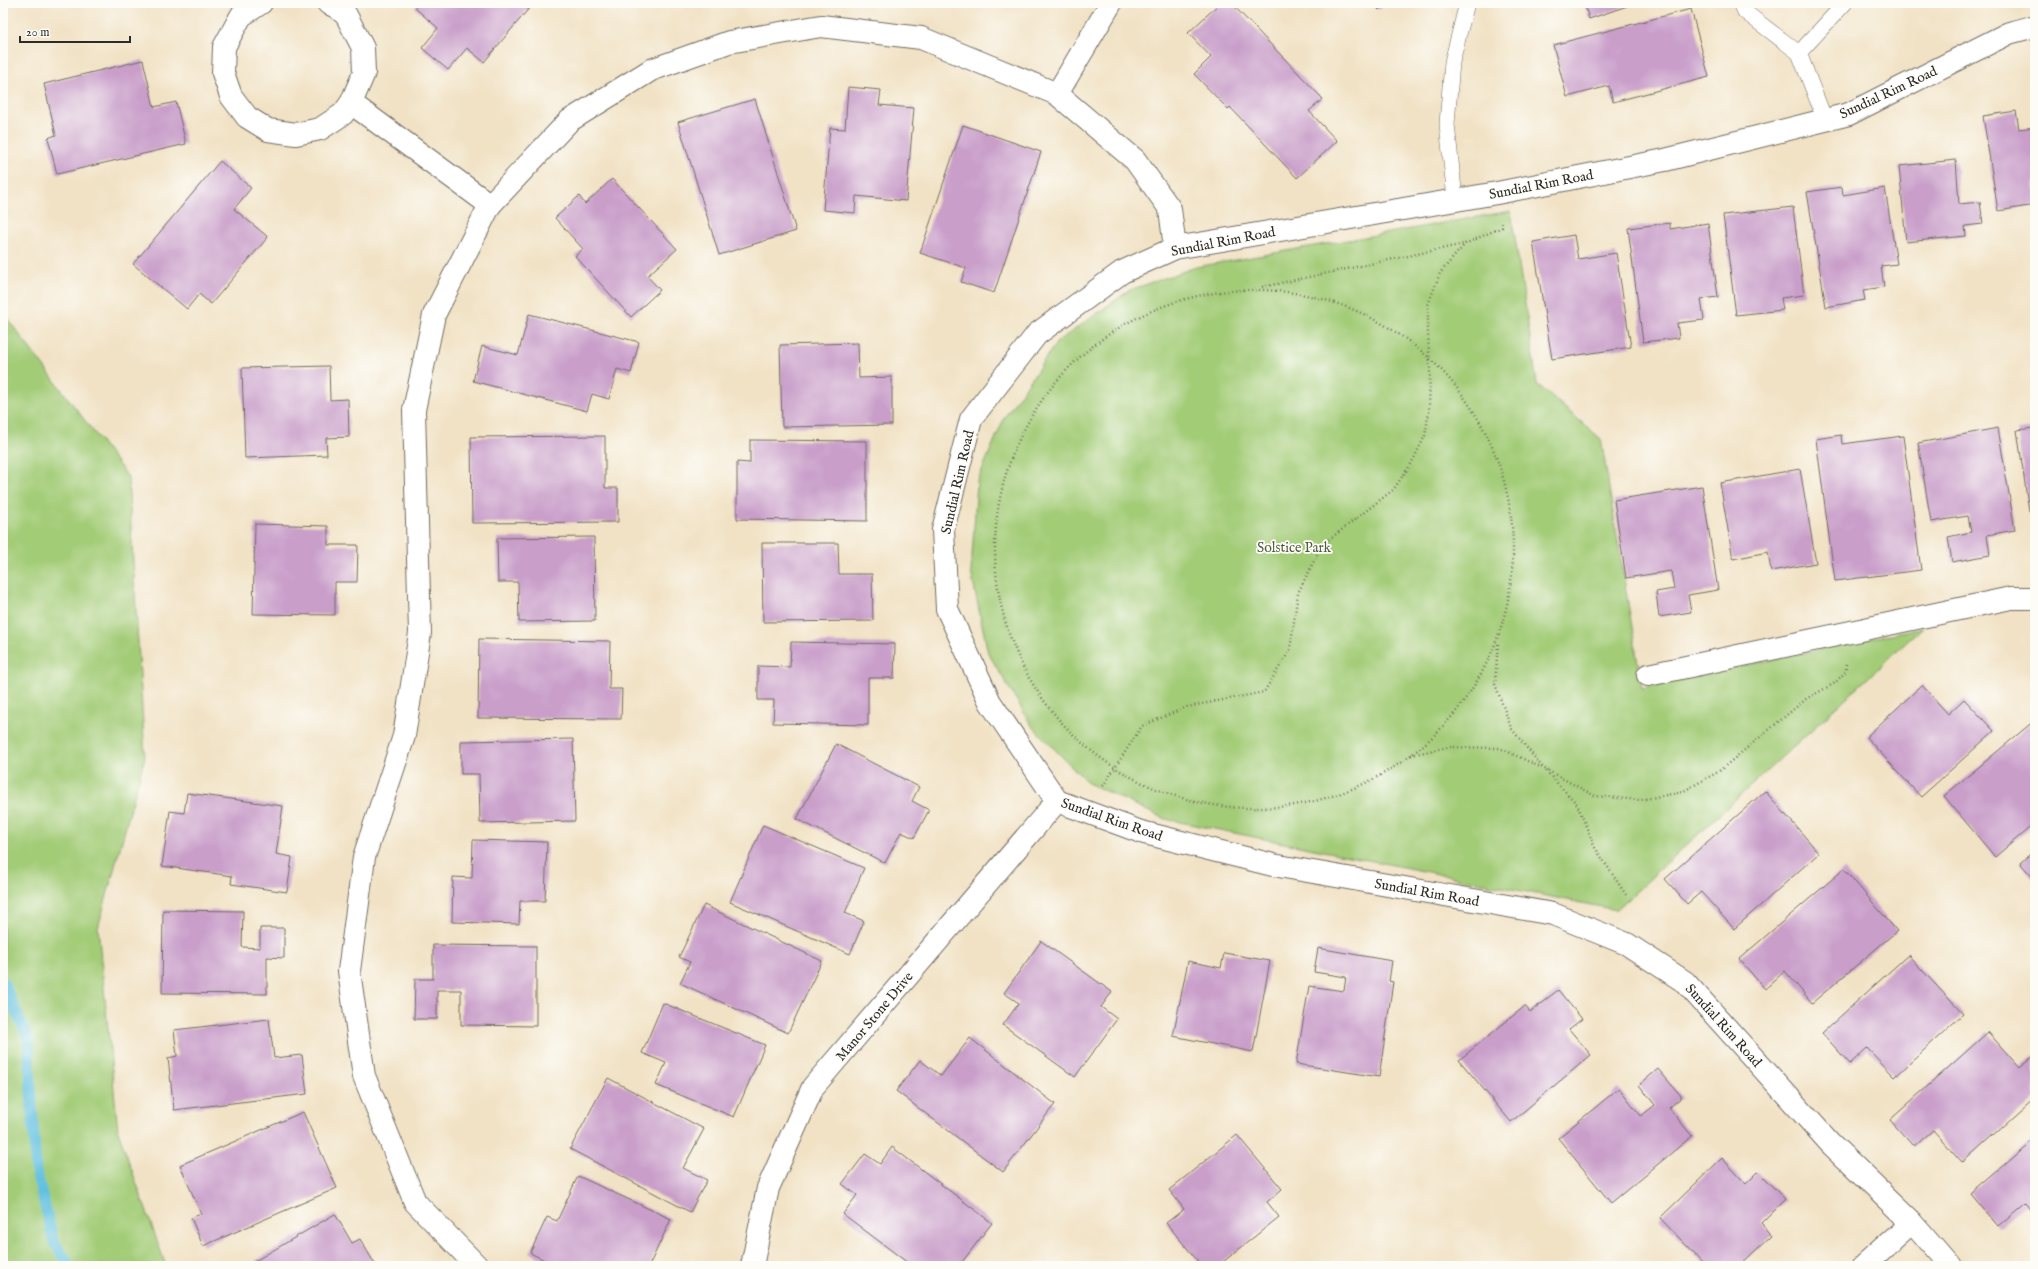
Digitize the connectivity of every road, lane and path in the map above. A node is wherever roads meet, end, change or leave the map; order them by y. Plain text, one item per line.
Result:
1 (261, 3) edge
2 (328, 3) edge
3 (1111, 3) edge
4 (1467, 3) edge
5 (1741, 3) edge
6 (1845, 3) edge
7 (2035, 26) edge
8 (1799, 53) junction
9 (1057, 94) junction
10 (351, 103) junction
11 (1825, 120) junction
12 (1497, 193) junction
13 (1456, 199) junction
14 (490, 205) junction
15 (1465, 244) junction
16 (1175, 248) junction
17 (1260, 288) junction
18 (1421, 358) dead end
19 (1426, 363) dead end
20 (1430, 368) junction
21 (1436, 373) dead end
22 (1441, 378) dead end
23 (2035, 598) edge
24 (1844, 634) junction
25 (1498, 644) junction
26 (1648, 675) dead end
27 (1410, 755) junction
28 (1114, 767) junction
29 (1544, 768) junction
30 (1057, 801) junction
31 (1087, 812) junction
32 (1626, 895) dead end
33 (1912, 1222) junction
34 (477, 1266) edge
35 (752, 1266) edge
36 (1863, 1266) edge
37 (1950, 1266) edge

1 - 10 street
2 - 10 street
3 - 9 street
4 - 13 lane
5 - 8 lane
6 - 8 lane
7 - 11 street, Sundial Rim Road
8 - 11 lane
9 - 14 street
9 - 16 street
10 - 14 street
11 - 12 street, Sundial Rim Road
12 - 13 street, Sundial Rim Road
12 - 15 path
13 - 16 street, Sundial Rim Road
14 - 34 street
15 - 17 path
15 - 20 path
16 - 30 street, Sundial Rim Road
17 - 18 path
17 - 28 path
19 - 20 path
20 - 21 path
20 - 28 path
22 - 25 path
23 - 24 street
24 - 26 street
24 - 29 path
25 - 27 path
25 - 29 path
27 - 28 path
27 - 29 path
28 - 31 path
29 - 32 path
30 - 31 street, Sundial Rim Road
30 - 35 street, Manor Stone Drive
31 - 33 street, Sundial Rim Road
33 - 36 street
33 - 37 street, Sundial Rim Road

